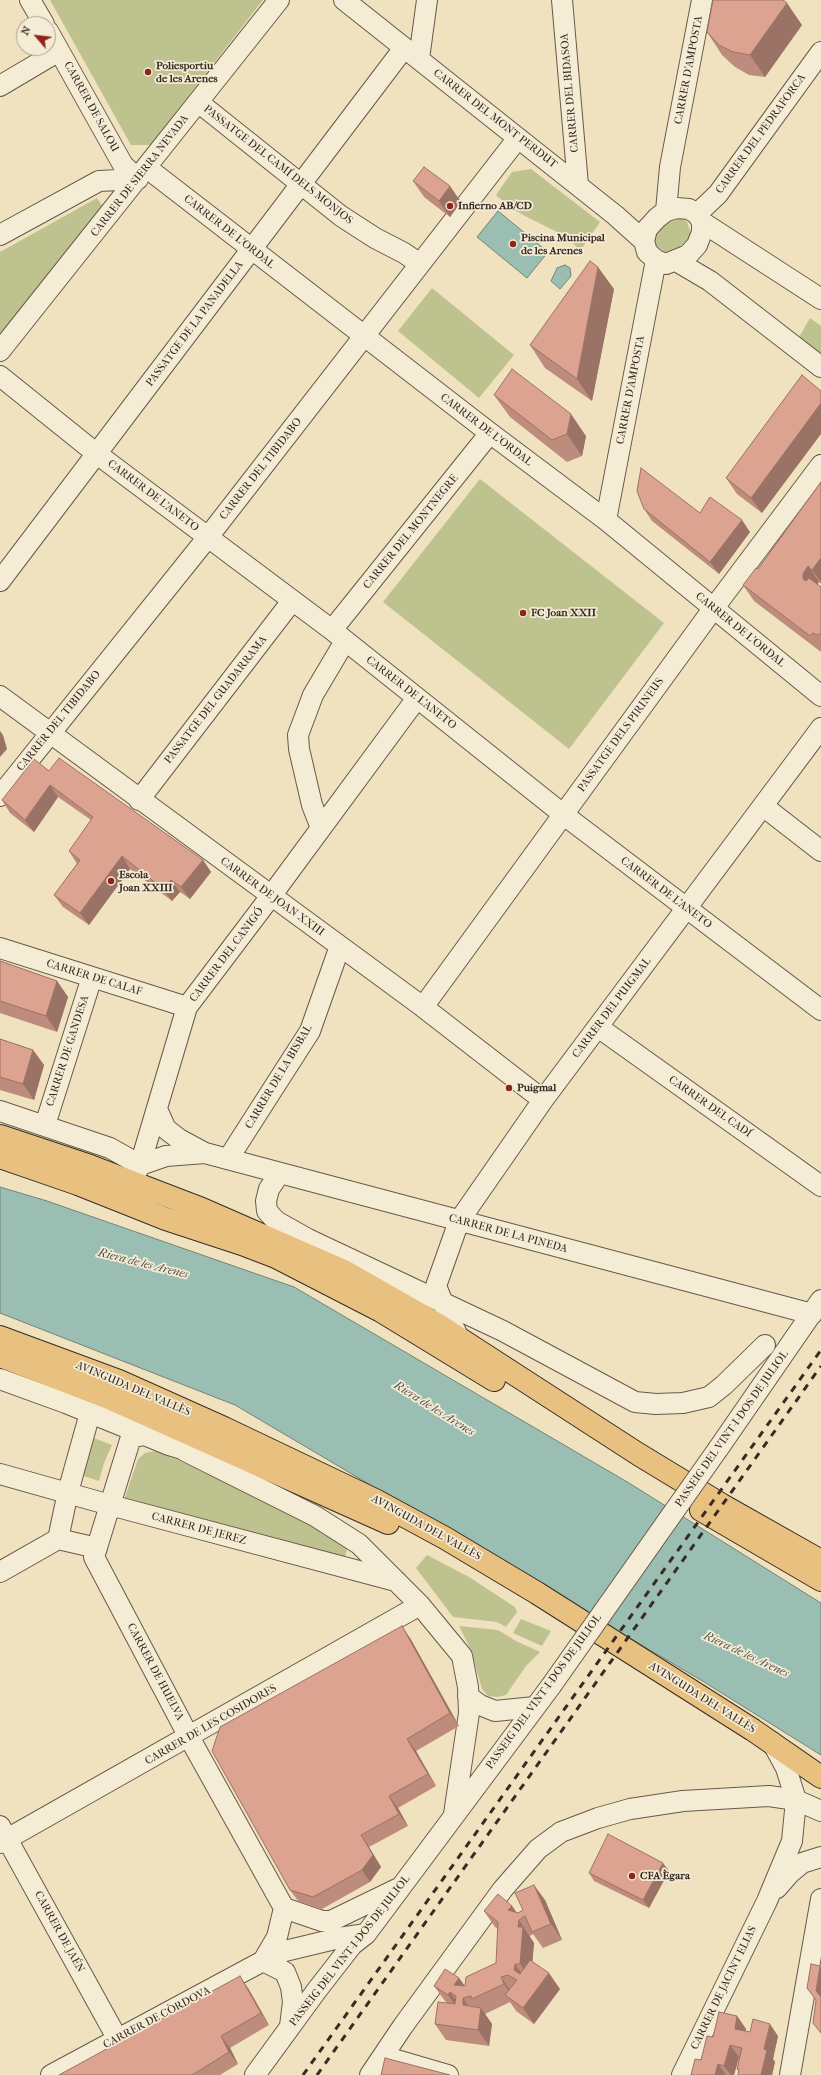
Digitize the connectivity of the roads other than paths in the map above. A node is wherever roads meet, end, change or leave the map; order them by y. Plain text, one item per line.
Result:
1 (30, 0) edge
2 (279, 0) edge
3 (344, 0) edge
4 (427, 0) edge
5 (562, 0) edge
6 (702, 0) edge
7 (39, 16) edge
8 (56, 46) edge
9 (59, 51) junction
10 (821, 52) edge
11 (412, 53) junction
12 (0, 86) edge
13 (198, 102) junction
14 (518, 138) junction
15 (123, 165) junction
16 (143, 173) junction
17 (99, 181) junction
18 (301, 184) junction
19 (578, 185) junction
20 (666, 211) junction
21 (700, 218) junction
22 (0, 235) edge
23 (644, 242) junction
24 (252, 250) junction
25 (656, 260) junction
26 (676, 261) junction
27 (420, 264) junction
28 (821, 299) edge
29 (365, 336) junction
30 (0, 351) edge
31 (821, 367) edge
32 (0, 376) edge
33 (490, 433) junction
34 (97, 454) junction
35 (821, 465) edge
36 (606, 520) junction
37 (208, 537) junction
38 (0, 581) edge
39 (292, 601) junction
40 (713, 609) junction
41 (338, 636) junction
42 (0, 696) edge
43 (821, 696) edge
44 (416, 698) junction
45 (821, 728) edge
46 (48, 734) junction
47 (0, 796) edge
48 (139, 800) junction
49 (763, 806) junction
50 (564, 815) junction
51 (322, 828) junction
52 (821, 851) edge
53 (271, 896) junction
54 (686, 908) junction
55 (340, 946) junction
56 (0, 948) edge
57 (92, 977) junction
58 (187, 1007) junction
59 (423, 1007) junction
60 (821, 1010) edge
61 (598, 1027) junction
62 (543, 1100) junction
63 (158, 1109) junction
64 (0, 1111) edge
65 (45, 1125) junction
66 (0, 1136) edge
67 (205, 1153) junction
68 (0, 1157) edge
69 (228, 1159) junction
70 (136, 1173) junction
71 (280, 1173) junction
72 (78, 1184) junction
73 (821, 1186) edge
74 (459, 1221) junction
75 (444, 1304) junction
76 (816, 1307) edge
77 (437, 1324) junction
78 (0, 1337) edge
79 (460, 1340) junction
80 (764, 1345) dead end
81 (0, 1356) edge
82 (0, 1379) edge
83 (149, 1395) junction
84 (109, 1398) junction
85 (90, 1413) junction
86 (145, 1435) junction
87 (185, 1451) junction
88 (263, 1468) junction
89 (0, 1474) edge
90 (68, 1492) junction
91 (110, 1505) junction
92 (58, 1539) junction
93 (97, 1548) junction
94 (821, 1560) edge
95 (0, 1572) edge
96 (821, 1580) edge
97 (398, 1582) junction
98 (420, 1605) junction
99 (468, 1696) junction
100 (535, 1706) junction
101 (189, 1737) junction
102 (772, 1742) junction
103 (786, 1768) junction
104 (821, 1777) edge
105 (821, 1792) edge
106 (796, 1800) junction
107 (821, 1811) edge
108 (454, 1814) junction
109 (2, 1836) edge
110 (821, 1857) edge
111 (401, 1887) junction
112 (821, 1899) edge
113 (767, 1901) junction
114 (284, 1908) junction
115 (366, 1934) junction
116 (263, 1961) junction
117 (289, 2028) junction
118 (117, 2038) junction
119 (383, 2056) junction
120 (51, 2075) edge
121 (255, 2075) edge
122 (370, 2075) edge
123 (448, 2075) edge
124 (682, 2075) edge
125 (790, 2075) edge

1 - 7 street
2 - 13 street, CARRER DE SIERRA NEVADA
3 - 11 street, CARRER DEL MONT PERDUT
4 - 11 street
5 - 19 street, CARRER DEL BIDASOA
6 - 20 street, CARRER D'AMPOSTA
8 - 9 street, CARRER DE SALOU
9 - 12 street
9 - 15 street, CARRER DE SALOU
10 - 21 street, CARRER DEL PEDRAFORCA
11 - 14 street, CARRER DEL MONT PERDUT
11 - 18 street, PASSATGE DE LA PANADELLA
13 - 16 street, CARRER DE SIERRA NEVADA
13 - 18 street, PASSATGE DEL CAMÍ DELS MONJOS
14 - 19 street, CARRER DEL MONT PERDUT
14 - 27 street, CARRER DEL TIBIDABO
15 - 16 street, CARRER DE SALOU
15 - 17 street
16 - 17 street
16 - 24 street, CARRER DE L'ORDAL
16 - 30 street, CARRER DE SIERRA NEVADA
17 - 22 street
18 - 24 street, PASSATGE DE LA PANADELLA
18 - 27 street, PASSATGE DEL CAMÍ DELS MONJOS
19 - 23 street, CARRER DEL MONT PERDUT
20 - 21 street
20 - 23 street
21 - 26 street
21 - 28 street
23 - 25 street
24 - 29 street, CARRER DE L'ORDAL
24 - 34 street, PASSATGE DE LA PANADELLA
25 - 26 street
25 - 36 street, CARRER D'AMPOSTA
26 - 31 street
27 - 29 street, CARRER DEL TIBIDABO
29 - 33 street, CARRER DE L'ORDAL
29 - 37 street, CARRER DEL TIBIDABO
32 - 34 street, CARRER DE L'ANETO
33 - 36 street, CARRER DE L'ORDAL
33 - 41 street, CARRER DEL MONTNEGRE
34 - 37 street, CARRER DE L'ANETO
34 - 38 street, PASSATGE DE LA PANADELLA
35 - 40 street, PASSATGE DELS PIRINEUS
36 - 40 street, CARRER DE L'ORDAL
37 - 39 street, CARRER DE L'ANETO
37 - 46 street, CARRER DEL TIBIDABO
39 - 41 street, CARRER DE L'ANETO
39 - 48 street, PASSATGE DEL GUADARRAMA
40 - 43 street, CARRER DE L'ORDAL
40 - 50 street, PASSATGE DELS PIRINEUS
41 - 44 street, CARRER DE L'ANETO
41 - 51 street, CARRER DEL MONTNEGRE
42 - 46 street, CARRER DE JOAN XXIII
44 - 50 street, CARRER DE L'ANETO
44 - 51 street, CARRER DEL CANIGÓ
45 - 49 street, CARRER DEL PUIGMAL
46 - 47 street, CARRER DEL TIBIDABO
46 - 48 street, CARRER DE JOAN XXIII
48 - 53 street, CARRER DE JOAN XXIII
49 - 52 street
49 - 54 street, CARRER DEL PUIGMAL
50 - 54 street, CARRER DE L'ANETO
50 - 59 street, PASSATGE DELS PIRINEUS
51 - 53 street, CARRER DEL CANIGÓ
53 - 55 street, CARRER DE JOAN XXIII
53 - 58 street, CARRER DEL CANIGÓ
54 - 60 street, CARRER DE L'ANETO
54 - 61 street, CARRER DEL PUIGMAL
55 - 59 street, CARRER DE JOAN XXIII
55 - 69 street, CARRER DE LA BISBAL
56 - 57 street, CARRER DE CALAF
57 - 58 street, CARRER DE CALAF
57 - 65 street, CARRER DE GANDESA
58 - 63 street, CARRER DEL CANIGÓ
59 - 62 street, CARRER DE JOAN XXIII
61 - 62 street, CARRER DEL PUIGMAL
61 - 73 street, CARRER DEL CADÍ
62 - 74 street, CARRER DEL PUIGMAL
63 - 67 street, CARRER DE LA PINEDA
63 - 70 street, CARRER DEL CANIGÓ
64 - 65 street
65 - 70 street
66 - 70 main road
67 - 69 street, CARRER DE LA PINEDA
67 - 70 street, CARRER DE LA PINEDA
68 - 72 main road
69 - 71 street, CARRER DE LA PINEDA
70 - 72 street, CARRER DE LA PINEDA
70 - 77 main road
71 - 74 street, CARRER DE LA PINEDA
71 - 75 street
72 - 96 main road
74 - 75 street, CARRER DEL PUIGMAL
74 - 76 street, CARRER DE LA PINEDA
75 - 77 street
75 - 79 street, CARRER DEL PUIGMAL
75 - 80 street
76 - 100 street, PASSEIG DEL VINT-I-DOS DE JULIOL, bridge
77 - 79 main road
78 - 83 main road, AVINGUDA DEL VALLÈS
79 - 94 main road
81 - 84 main road, AVINGUDA DEL VALLÈS
82 - 85 street, AVINGUDA DEL VALLÈS
83 - 84 street
83 - 102 main road, AVINGUDA DEL VALLÈS
84 - 85 street
84 - 88 main road, AVINGUDA DEL VALLÈS
85 - 86 street, AVINGUDA DEL VALLÈS
85 - 90 street
86 - 87 street, AVINGUDA DEL VALLÈS
86 - 91 street, CARRER DE HUELVA
87 - 88 street, AVINGUDA DEL VALLÈS
87 - 97 street, AVINGUDA DEL VALLÈS
88 - 103 main road, AVINGUDA DEL VALLÈS
89 - 90 street, CARRER DE JEREZ
90 - 91 street, CARRER DE JEREZ
90 - 92 street
91 - 93 street, CARRER DE HUELVA
91 - 97 street, CARRER DE JEREZ
92 - 93 street
92 - 95 street
93 - 101 street, CARRER DE HUELVA
97 - 98 street, AVINGUDA DEL VALLÈS
98 - 99 street, AVINGUDA DEL VALLÈS
98 - 101 street, CARRER DE LES COSIDORES
99 - 100 street
99 - 108 street, AVINGUDA DEL VALLÈS
100 - 108 street, PASSEIG DEL VINT-I-DOS DE JULIOL
101 - 109 street, CARRER DE LES COSIDORES
101 - 114 street, CARRER DE HUELVA
102 - 103 street, CARRER DE JACINT ELIAS
102 - 104 main road, AVINGUDA DEL VALLÈS
103 - 105 main road, AVINGUDA DEL VALLÈS
103 - 106 street, CARRER DE JACINT ELIAS
106 - 107 street
106 - 113 street, CARRER DE JACINT ELIAS
106 - 119 street
108 - 111 street, PASSEIG DEL VINT-I-DOS DE JULIOL
109 - 118 street, CARRER DE JAÉN
110 - 113 street, CARRER DE JACINT ELIAS
111 - 114 street
111 - 115 street, PASSEIG DEL VINT-I-DOS DE JULIOL
112 - 125 street
113 - 124 street, CARRER DE JACINT ELIAS
114 - 116 street
115 - 116 street, CARRER DE CÒRDOVA
115 - 117 street, PASSEIG DEL VINT-I-DOS DE JULIOL
116 - 117 street
116 - 118 street, CARRER DE CÒRDOVA
117 - 121 street, PASSEIG DEL VINT-I-DOS DE JULIOL
118 - 120 street, CARRER DE CÒRDOVA
119 - 122 street
119 - 123 street

